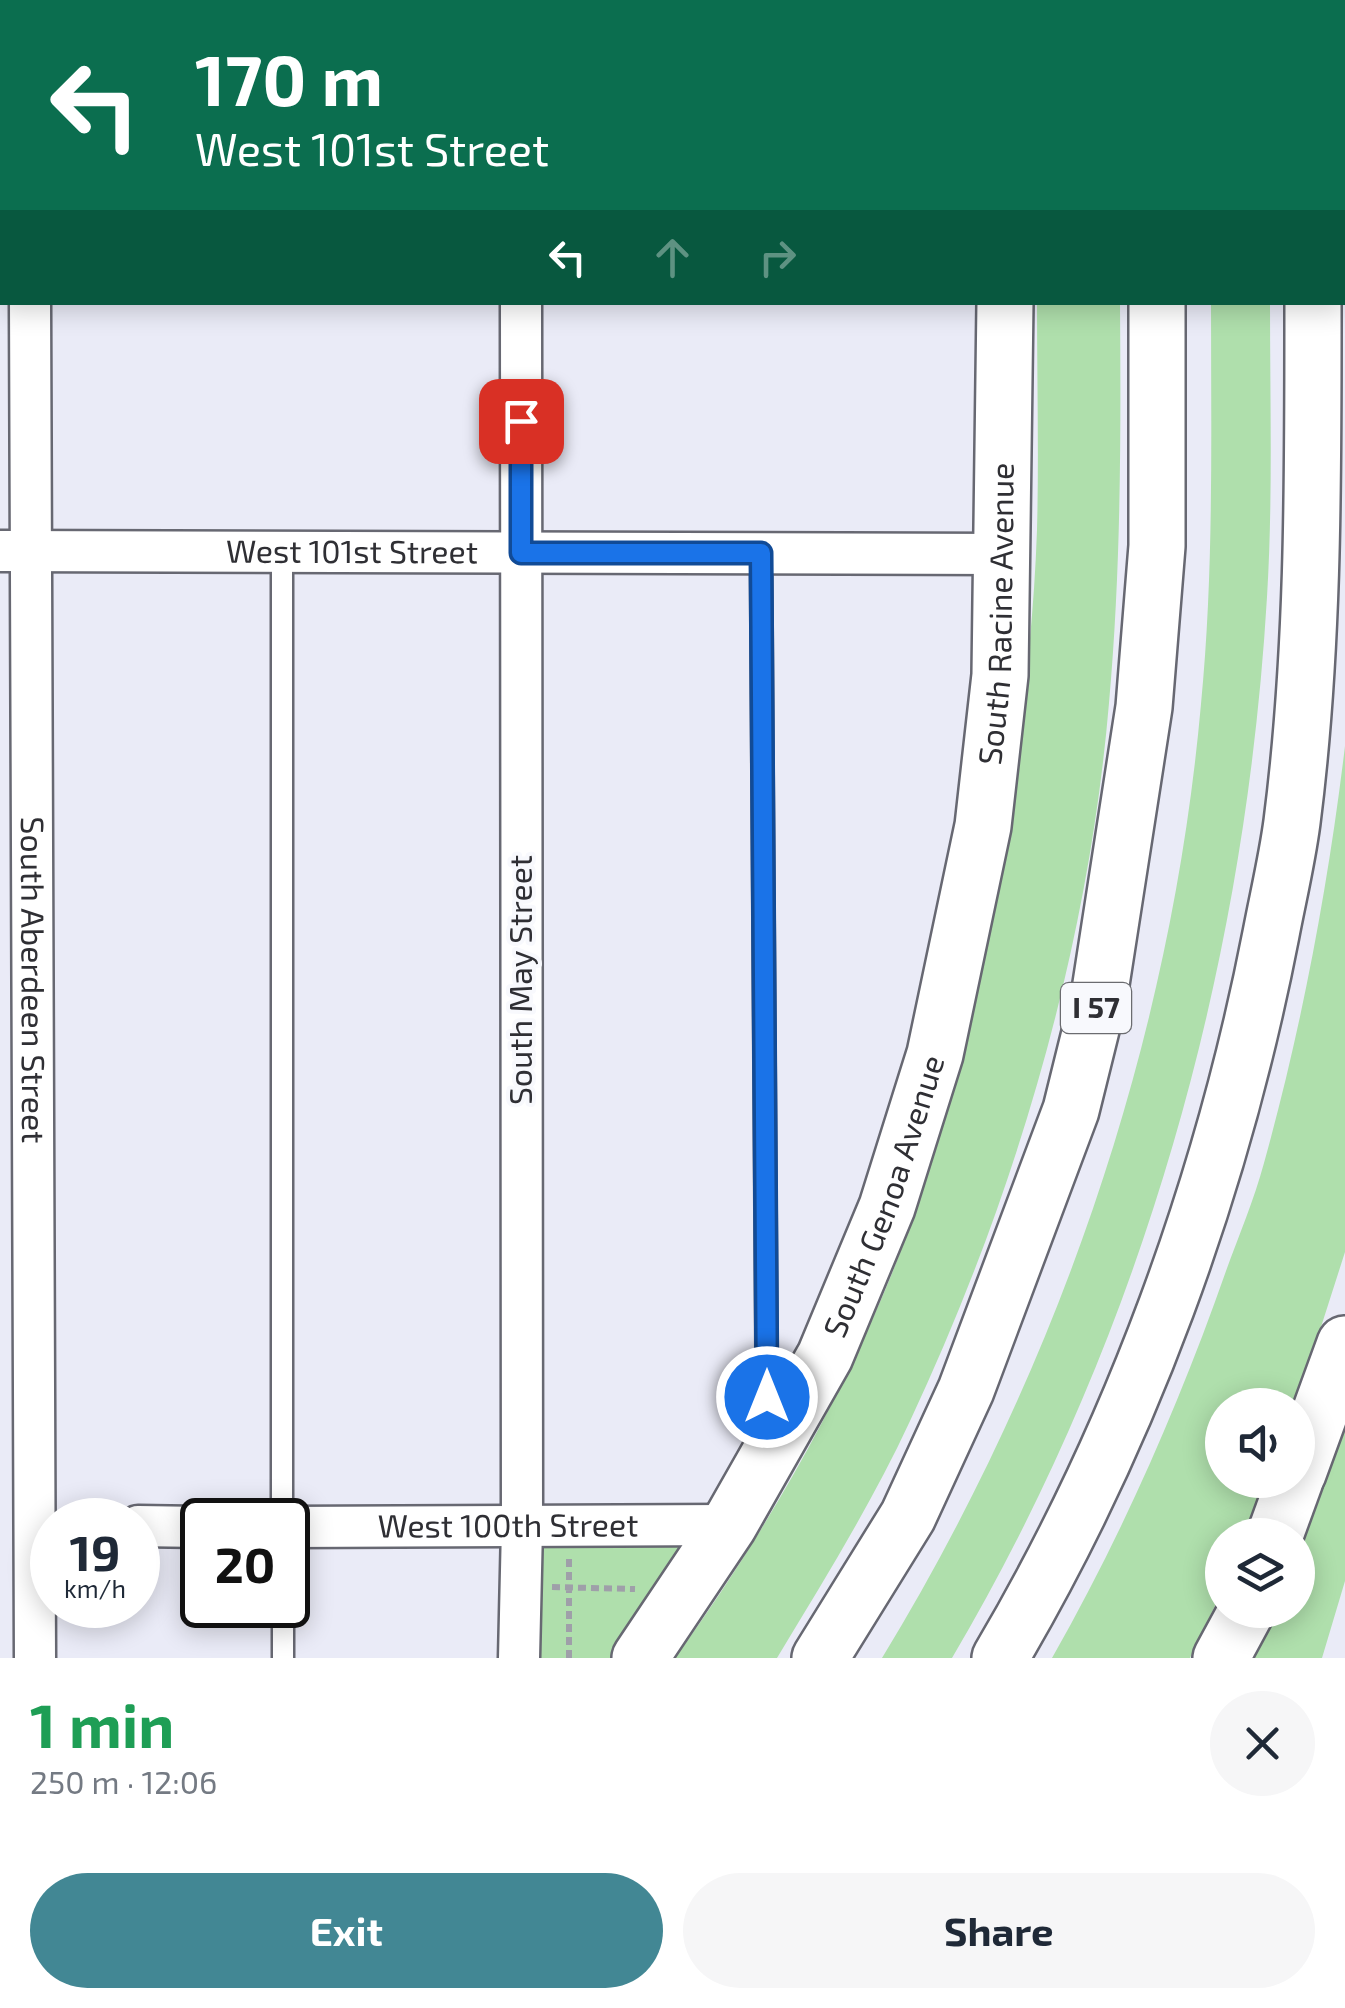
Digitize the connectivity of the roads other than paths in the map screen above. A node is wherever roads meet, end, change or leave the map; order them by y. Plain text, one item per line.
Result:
1 (30, 305) edge
2 (521, 305) edge
3 (1005, 305) edge
4 (1157, 305) edge
5 (1313, 305) edge
6 (16, 551) edge
7 (282, 552) junction
8 (521, 553) junction
9 (761, 553) junction
10 (1004, 554) junction
11 (964, 923) joint
12 (1345, 1344) edge
13 (1315, 1425) edge
14 (768, 1460) junction
15 (282, 1498) edge
16 (729, 1525) junction
17 (29, 1526) edge
18 (310, 1527) edge
19 (522, 1527) junction
20 (283, 1628) edge
21 (1237, 1628) edge
22 (35, 1658) edge
23 (283, 1658) edge
24 (519, 1658) edge
25 (640, 1658) edge
26 (820, 1658) edge
27 (1000, 1658) edge
28 (1221, 1658) edge

1 - 6 street, South Aberdeen Street
2 - 8 street, South May Street
3 - 10 main road, South Racine Avenue
4 - 26 main road, I 57
5 - 27 main road
6 - 7 street, West 101st Street
6 - 17 street, South Aberdeen Street
7 - 8 street, West 101st Street
7 - 15 lane
8 - 9 street, West 101st Street
8 - 19 street, South May Street
9 - 10 street, West 101st Street
9 - 14 lane
10 - 11 main road, South Racine Avenue
11 - 14 main road, South Genoa Avenue
12 - 13 main road
14 - 16 main road, South Genoa Avenue
16 - 19 street, West 100th Street
16 - 25 main road, South Genoa Avenue
17 - 22 street, South Aberdeen Street
18 - 19 street, West 100th Street
19 - 24 street, South May Street
20 - 23 lane
21 - 28 main road

